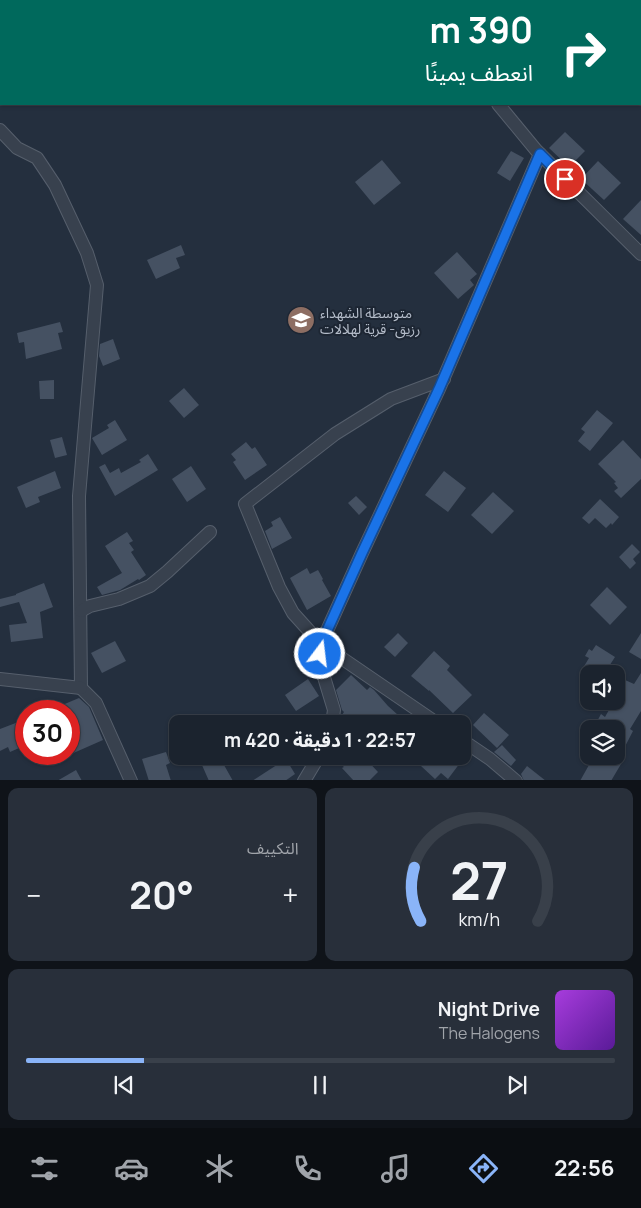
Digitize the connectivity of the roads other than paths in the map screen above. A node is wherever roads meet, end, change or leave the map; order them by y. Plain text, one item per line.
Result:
1 (499, 105) edge
2 (0, 130) edge
3 (540, 154) junction
4 (641, 254) edge
5 (444, 379) junction
6 (210, 532) dead end
7 (81, 611) junction
8 (321, 644) junction
9 (0, 679) edge
10 (81, 688) junction
11 (333, 715) edge
12 (425, 715) edge
13 (471, 746) edge
14 (313, 765) edge
15 (131, 780) edge
16 (304, 780) edge
17 (516, 780) edge

1 - 3 street
2 - 7 street
3 - 4 street
3 - 5 street
5 - 8 street
5 - 8 street
6 - 7 street
7 - 10 street
8 - 11 street
8 - 12 street
9 - 10 street
10 - 15 street
13 - 17 street
14 - 16 street

